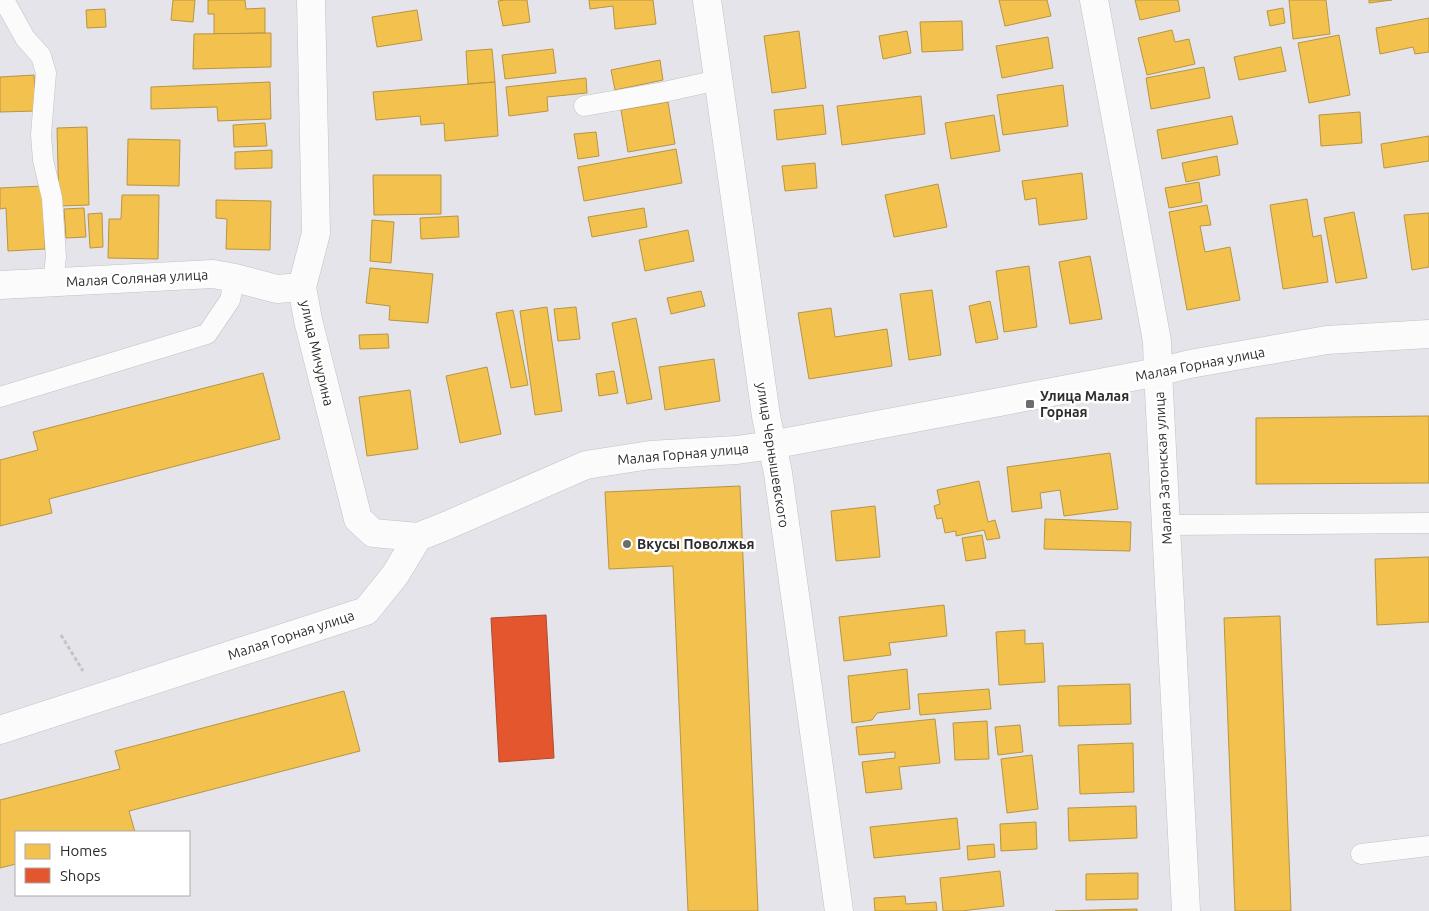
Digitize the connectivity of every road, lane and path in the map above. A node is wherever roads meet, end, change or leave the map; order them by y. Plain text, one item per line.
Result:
1 (4, 0) edge
2 (311, 0) edge
3 (707, 0) edge
4 (1094, 0) edge
5 (718, 80) junction
6 (584, 106) dead end
7 (235, 278) junction
8 (54, 282) junction
9 (0, 285) edge
10 (302, 287) junction
11 (1429, 334) edge
12 (1158, 372) junction
13 (0, 398) edge
14 (771, 445) junction
15 (1429, 523) edge
16 (1166, 525) junction
17 (418, 537) junction
18 (62, 635) dead end
19 (99, 698) junction
20 (0, 730) edge
21 (1429, 846) edge
22 (1361, 854) dead end
23 (839, 911) edge
24 (1186, 911) edge

1 - 8 lane
2 - 10 street, улица Мичурина
3 - 5 street, улица Чернышевского
4 - 12 street, Малая Затонская улица
5 - 6 lane
5 - 14 street, улица Чернышевского
7 - 8 street, Малая Соляная улица
7 - 10 street, Малая Соляная улица
7 - 13 lane
8 - 9 street, Малая Соляная улица
10 - 17 street, улица Мичурина
11 - 12 street, Малая Горная улица
12 - 14 street, Малая Горная улица
12 - 16 street, Малая Затонская улица
14 - 17 street, Малая Горная улица
14 - 23 street, улица Чернышевского
15 - 16 lane
16 - 24 street, Малая Затонская улица
17 - 19 street, Малая Горная улица
18 - 19 path
19 - 20 street, Малая Горная улица
21 - 22 lane

